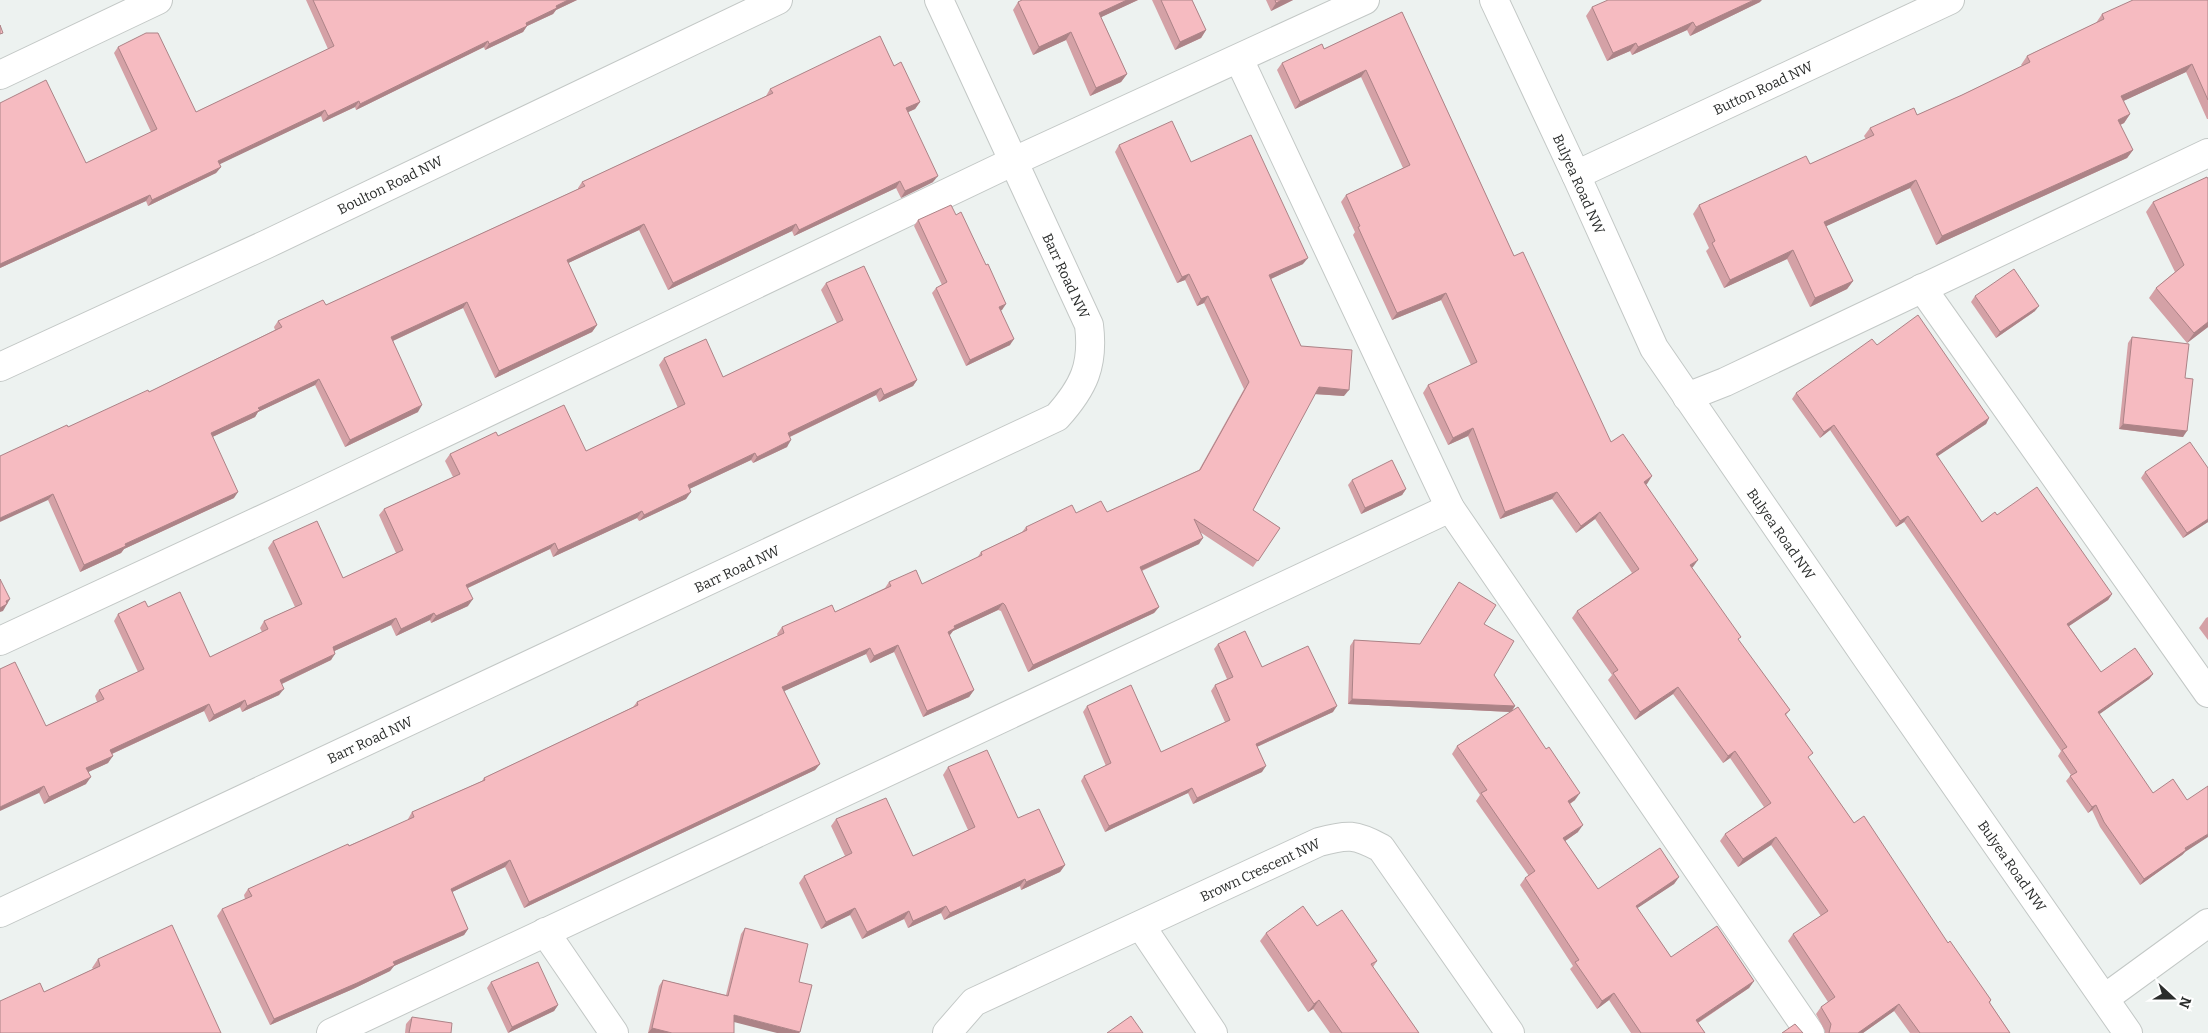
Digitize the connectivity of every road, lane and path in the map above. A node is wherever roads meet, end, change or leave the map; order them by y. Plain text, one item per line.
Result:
1 (158, 0) edge
2 (778, 0) edge
3 (939, 0) edge
4 (1365, 0) edge
5 (1494, 0) edge
6 (1950, 0) edge
7 (1238, 59) junction
8 (0, 75) edge
9 (2208, 153) edge
10 (1012, 162) junction
11 (1576, 175) junction
12 (1922, 288) junction
13 (0, 367) edge
14 (1687, 397) junction
15 (1450, 508) junction
16 (0, 641) edge
17 (2208, 693) edge
18 (0, 913) edge
19 (2208, 923) edge
20 (1141, 926) junction
21 (545, 932) junction
22 (2105, 998) junction
23 (331, 1033) edge
24 (614, 1033) edge
25 (947, 1033) edge
26 (1213, 1033) edge
27 (1510, 1033) edge
28 (1810, 1033) edge
29 (2128, 1033) edge

1 - 8 street
2 - 13 street, Boulton Road NW
3 - 10 street, Barr Road NW
4 - 7 street
5 - 11 street, Bulyea Road NW
6 - 11 street, Button Road NW
7 - 10 street
7 - 15 street
9 - 12 street
10 - 16 street
10 - 18 street, Barr Road NW
11 - 14 street, Bulyea Road NW
12 - 14 street
12 - 17 street
14 - 22 street, Bulyea Road NW
15 - 21 street
15 - 28 street
19 - 22 street
20 - 25 street, Brown Crescent NW
20 - 26 street
20 - 27 street, Brown Crescent NW
21 - 23 street
21 - 24 street
22 - 29 street, Bulyea Road NW

